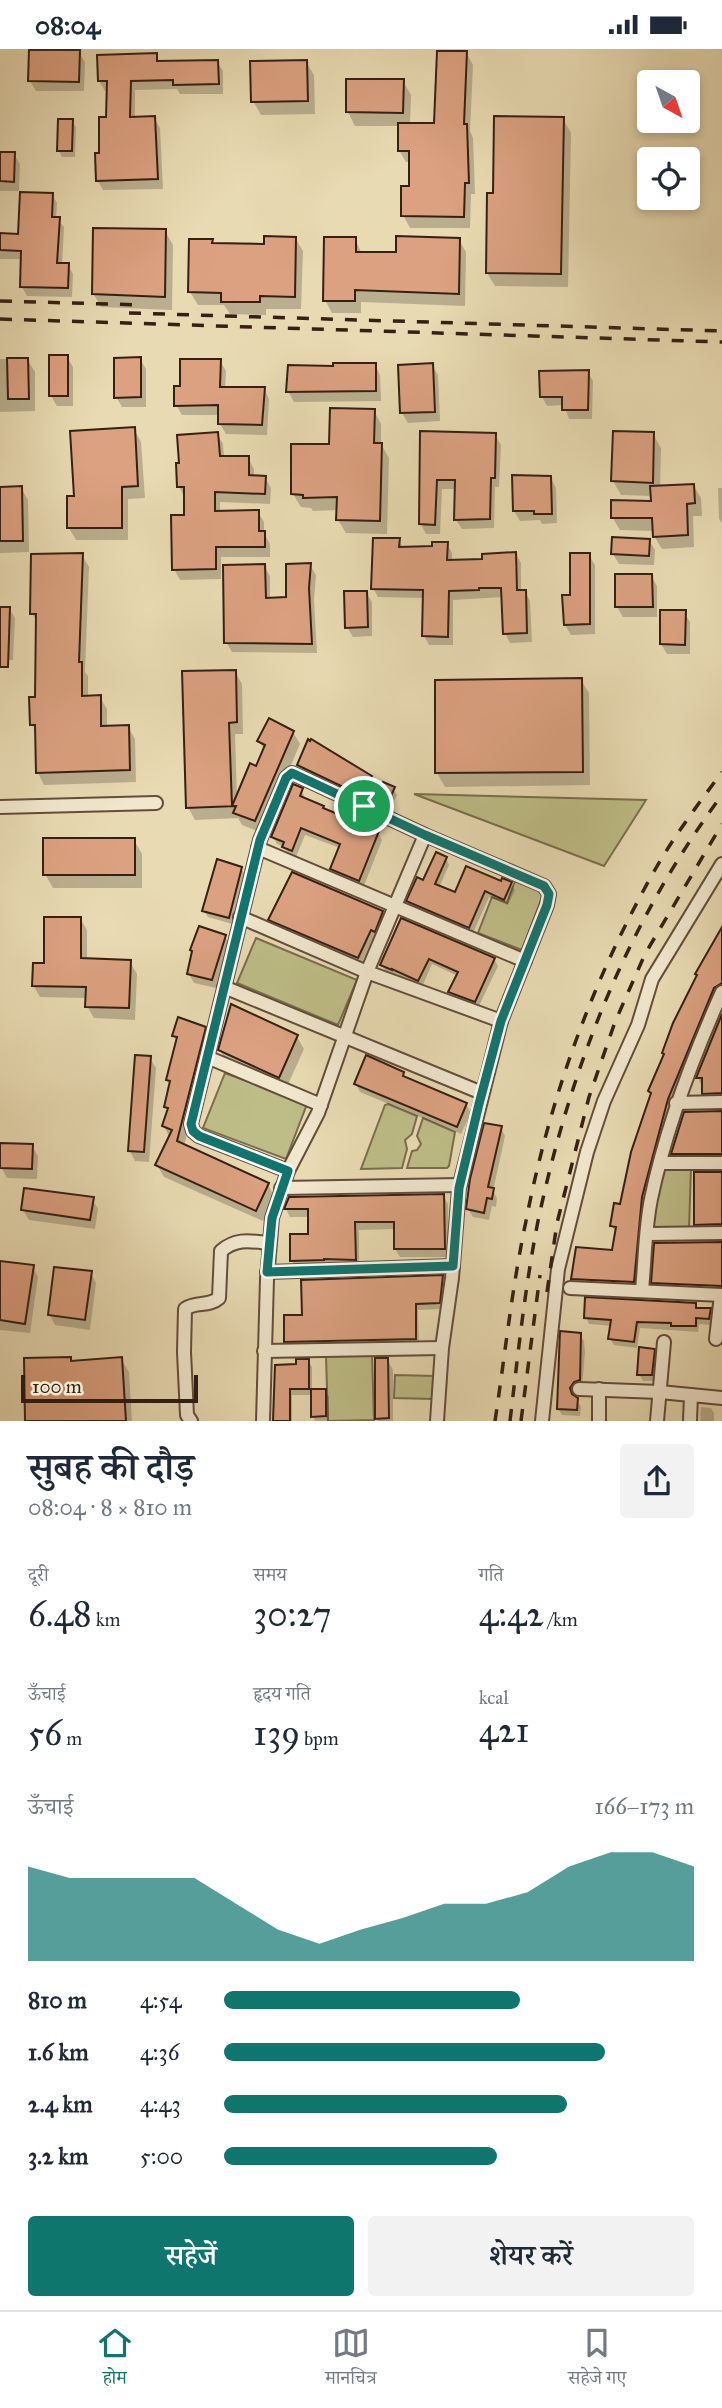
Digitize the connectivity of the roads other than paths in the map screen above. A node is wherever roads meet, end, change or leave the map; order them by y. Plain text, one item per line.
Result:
1 (156, 803) dead end
2 (0, 807) edge
3 (425, 835) junction
4 (258, 848) junction
5 (722, 864) edge
6 (395, 906) junction
7 (240, 917) junction
8 (525, 961) junction
9 (367, 972) junction
10 (224, 988) junction
11 (722, 992) edge
12 (501, 1021) junction
13 (708, 1024) junction
14 (722, 1024) edge
15 (345, 1038) junction
16 (207, 1057) junction
17 (482, 1093) junction
18 (722, 1102) edge
19 (676, 1103) junction
20 (321, 1105) junction
21 (660, 1163) junction
22 (722, 1163) edge
23 (288, 1171) junction
24 (460, 1185) junction
25 (281, 1188) junction
26 (722, 1233) edge
27 (648, 1234) junction
28 (268, 1243) junction
29 (453, 1266) junction
30 (267, 1272) junction
31 (570, 1287) dead end
32 (642, 1290) junction
33 (721, 1295) edge
34 (716, 1339) dead end
35 (664, 1342) dead end
36 (442, 1347) junction
37 (264, 1351) junction
38 (579, 1389) dead end
39 (598, 1389) junction
40 (660, 1392) junction
41 (691, 1395) junction
42 (722, 1398) edge
43 (191, 1421) edge
44 (264, 1421) edge
45 (437, 1421) edge
46 (542, 1421) edge
47 (599, 1421) edge
48 (657, 1421) edge
49 (690, 1421) edge

1 - 2 street
3 - 4 street
3 - 6 street
3 - 8 street
4 - 6 street
4 - 7 street
5 - 46 street
6 - 8 street
6 - 9 street
7 - 9 street
7 - 10 street
8 - 12 street
9 - 12 street
9 - 15 street
10 - 15 street
10 - 16 street
11 - 13 street
12 - 17 street
13 - 14 street
13 - 19 street
15 - 17 street
15 - 20 street
16 - 20 street
16 - 23 street
17 - 24 street
18 - 19 street
19 - 21 street
20 - 23 street
21 - 22 street
21 - 27 street
23 - 25 street
24 - 25 street
24 - 29 street
25 - 28 street
26 - 27 street
27 - 32 street
28 - 30 street
28 - 43 street
29 - 30 street
29 - 36 street
30 - 37 street
31 - 32 street
32 - 33 street
33 - 34 street
35 - 40 street
36 - 37 street
36 - 45 street
37 - 44 street
38 - 39 street
39 - 40 street
39 - 47 street
40 - 41 street
40 - 48 street
41 - 42 street
41 - 49 street

